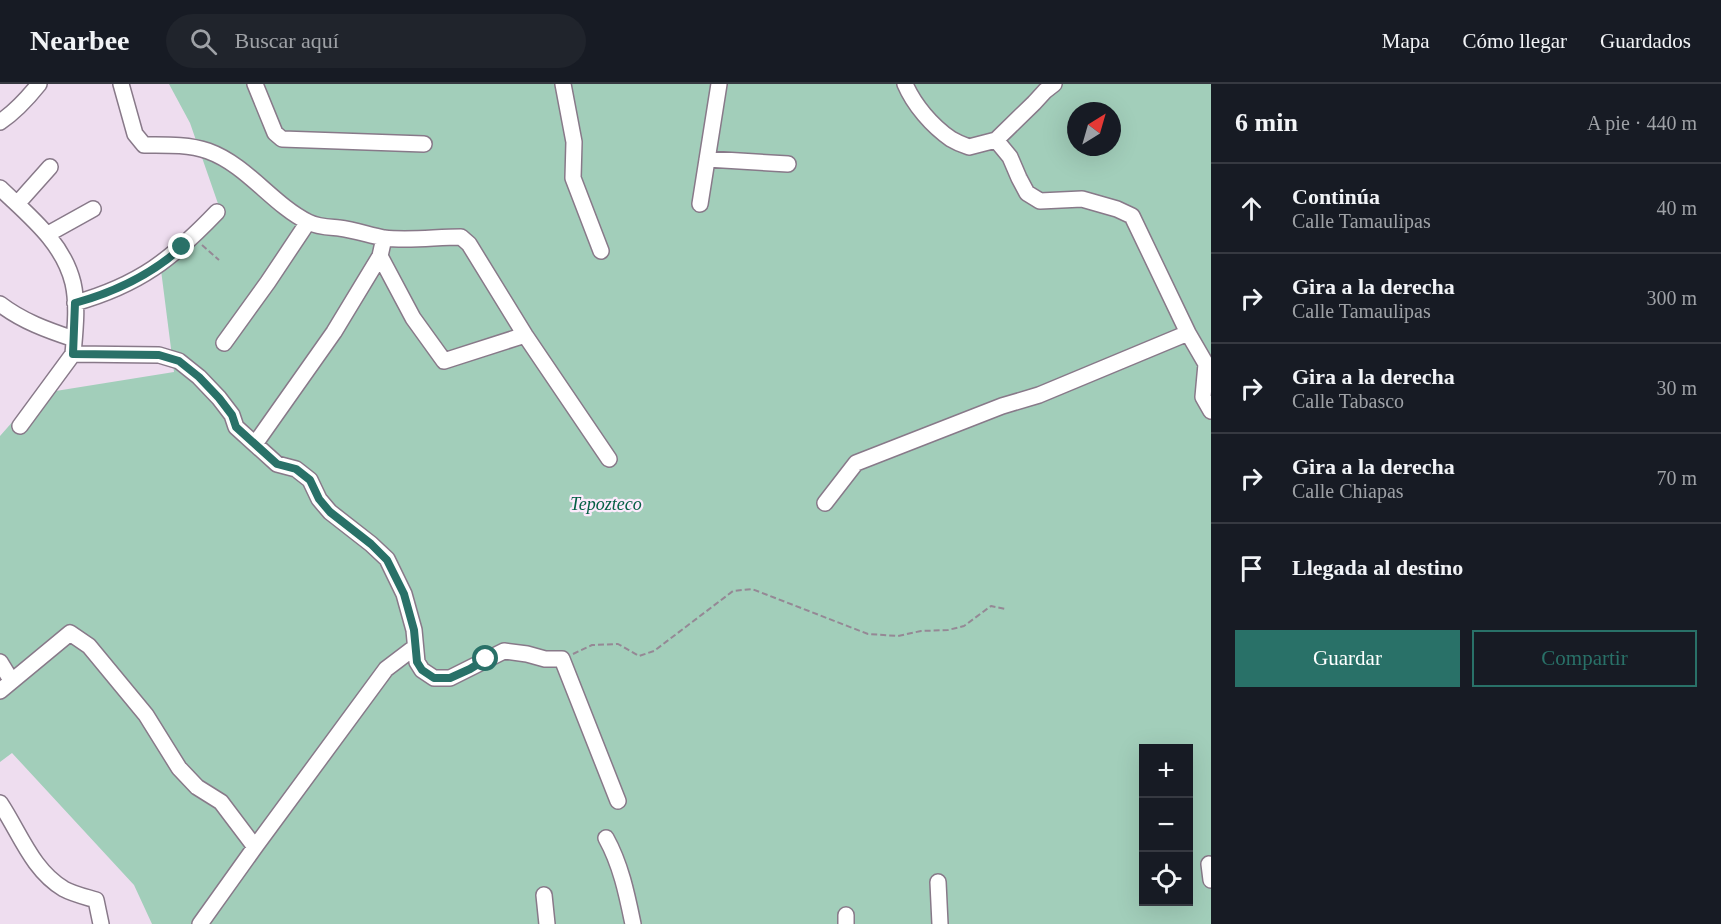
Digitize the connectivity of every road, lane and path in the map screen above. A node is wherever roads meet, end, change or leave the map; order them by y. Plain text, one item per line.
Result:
1 (39, 84) edge
2 (121, 84) edge
3 (255, 84) edge
4 (563, 84) edge
5 (719, 84) edge
6 (905, 84) edge
7 (1054, 84) edge
8 (0, 122) edge
9 (996, 140) junction
10 (424, 144) dead end
11 (707, 159) junction
12 (788, 165) dead end
13 (50, 167) dead end
14 (0, 188) edge
15 (17, 204) junction
16 (700, 204) dead end
17 (93, 209) dead end
18 (217, 212) dead end
19 (308, 222) junction
20 (48, 234) junction
21 (193, 237) junction
22 (384, 238) junction
23 (601, 251) dead end
24 (380, 256) junction
25 (219, 260) dead end
26 (75, 303) junction
27 (0, 304) edge
28 (1188, 333) junction
29 (525, 335) junction
30 (224, 343) dead end
31 (74, 346) junction
32 (1211, 411) edge
33 (20, 426) dead end
34 (255, 444) junction
35 (609, 459) dead end
36 (825, 503) dead end
37 (1005, 609) dead end
38 (415, 647) junction
39 (562, 659) junction
40 (0, 662) edge
41 (6, 685) edge
42 (618, 801) dead end
43 (0, 803) edge
44 (606, 838) dead end
45 (255, 847) junction
46 (938, 882) dead end
47 (544, 895) dead end
48 (101, 924) edge
49 (200, 924) edge
50 (547, 924) edge
51 (633, 924) edge
52 (940, 924) edge

1 - 8 street
2 - 19 street
3 - 10 street
4 - 23 street
5 - 11 street
6 - 9 street
7 - 9 street
9 - 28 street
11 - 12 street
11 - 16 street
13 - 15 street
14 - 15 street
15 - 20 street
17 - 20 street
18 - 21 street
19 - 22 street
19 - 30 street
20 - 26 street
21 - 25 path
21 - 26 street
22 - 24 street
22 - 29 street
24 - 29 street
24 - 34 street
26 - 31 street
27 - 31 street
28 - 32 street
28 - 36 street
29 - 35 street
31 - 33 street
31 - 34 street
34 - 38 street
37 - 39 path
38 - 39 street
38 - 45 street
39 - 42 street
40 - 41 street
41 - 45 street
43 - 48 street
44 - 51 street
45 - 49 street
46 - 52 street
47 - 50 street

